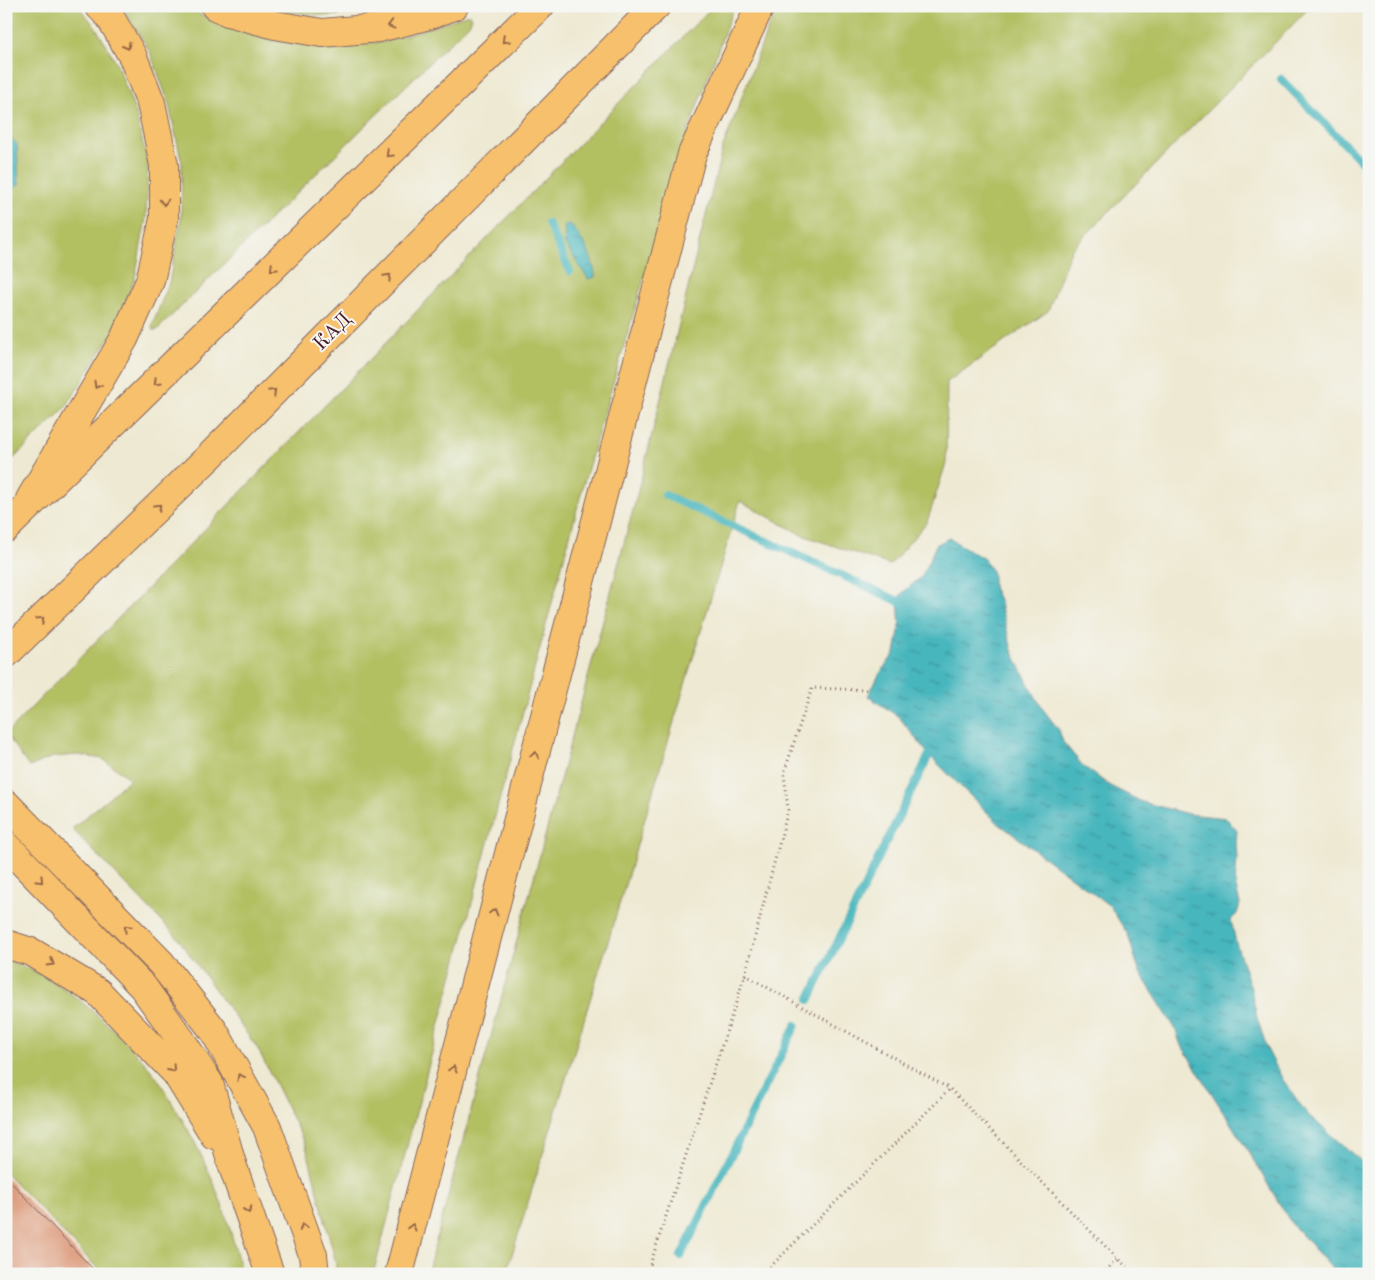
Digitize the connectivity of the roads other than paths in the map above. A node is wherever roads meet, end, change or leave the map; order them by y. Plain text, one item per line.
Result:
1 (99, 6) edge
2 (215, 6) edge
3 (454, 6) edge
4 (540, 6) edge
5 (656, 6) edge
6 (760, 6) edge
7 (13, 522) edge
8 (6, 654) edge
9 (6, 804) edge
10 (6, 845) edge
11 (6, 944) edge
12 (232, 1164) junction
13 (270, 1274) edge
14 (315, 1274) edge
15 (399, 1274) edge

1 -> 7 main road
3 -> 2 main road
4 -> 7 main road
8 -> 5 main road, КАД
15 -> 6 main road
14 -> 9 main road
10 -> 12 main road
11 -> 12 main road
12 -> 13 main road

